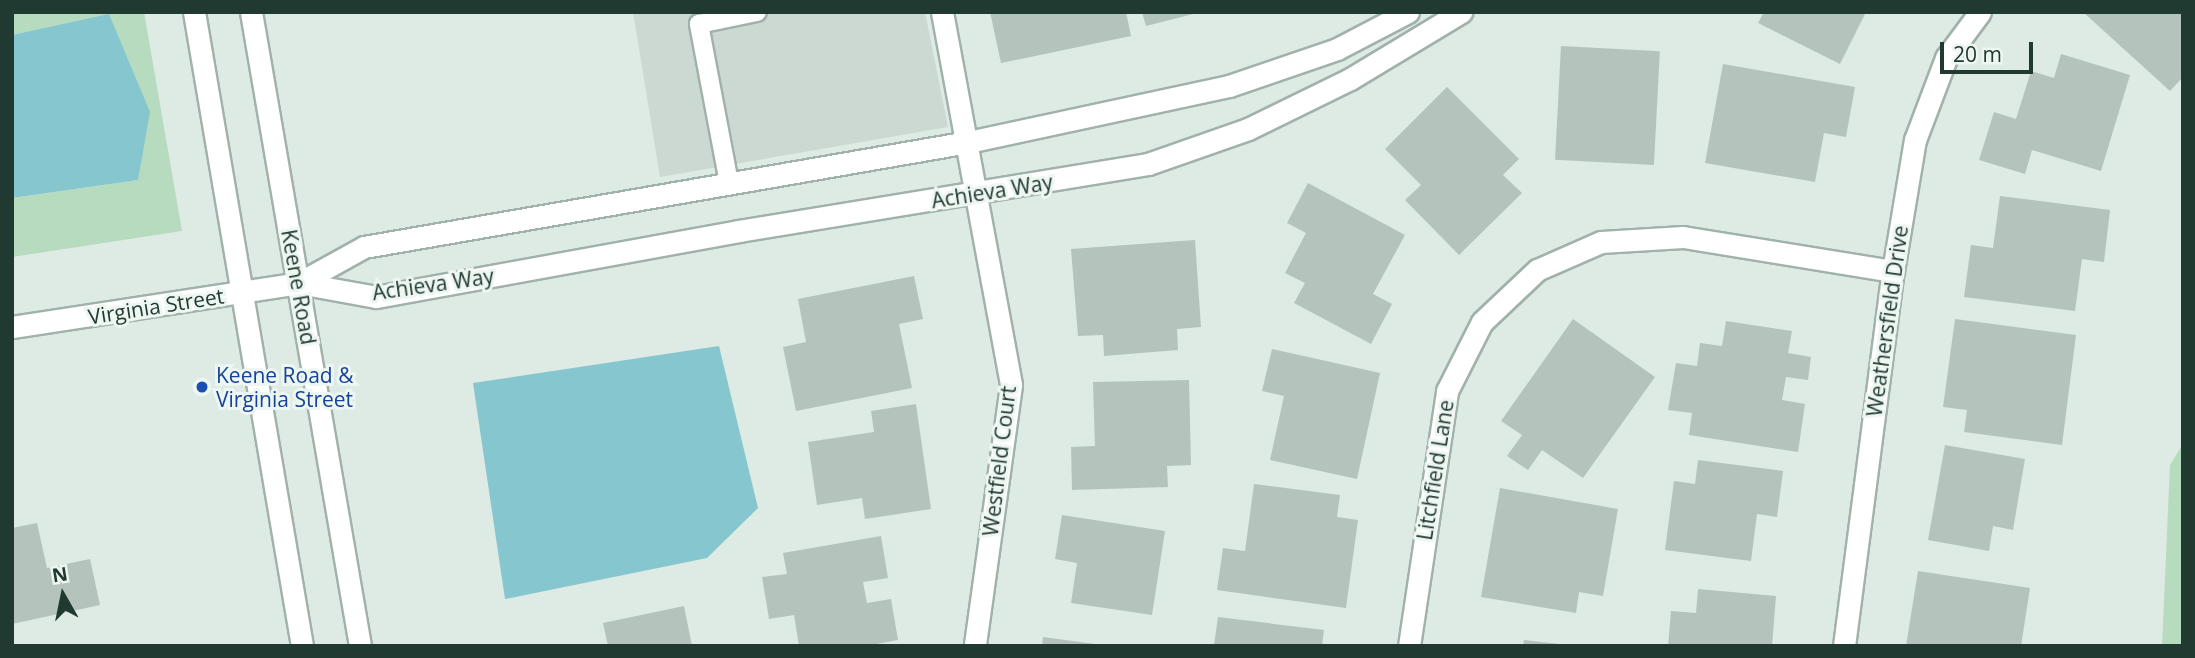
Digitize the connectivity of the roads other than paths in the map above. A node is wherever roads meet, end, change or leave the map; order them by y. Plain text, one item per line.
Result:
1 (194, 12) edge
2 (251, 12) edge
3 (757, 12) edge
4 (942, 12) edge
5 (1408, 12) edge
6 (1461, 12) edge
7 (1980, 12) edge
8 (968, 142) junction
9 (729, 183) junction
10 (978, 194) junction
11 (1893, 271) junction
12 (299, 284) junction
13 (243, 292) junction
14 (12, 327) edge
15 (302, 646) edge
16 (360, 646) edge
17 (975, 646) edge
18 (1409, 646) edge
19 (1844, 646) edge

1 - 13 street
2 - 12 street, Keene Road
3 - 9 lane
4 - 8 street, Westfield Court
5 - 8 street
6 - 10 street, Achieva Way
7 - 11 street, Weathersfield Drive
8 - 9 street
8 - 10 street, Westfield Court
9 - 12 street
10 - 12 street, Achieva Way
10 - 17 street, Westfield Court
11 - 18 street, Litchfield Lane
11 - 19 street, Weathersfield Drive
12 - 13 street, Virginia Street
12 - 16 street, Keene Road
13 - 14 street, Virginia Street
13 - 15 street

